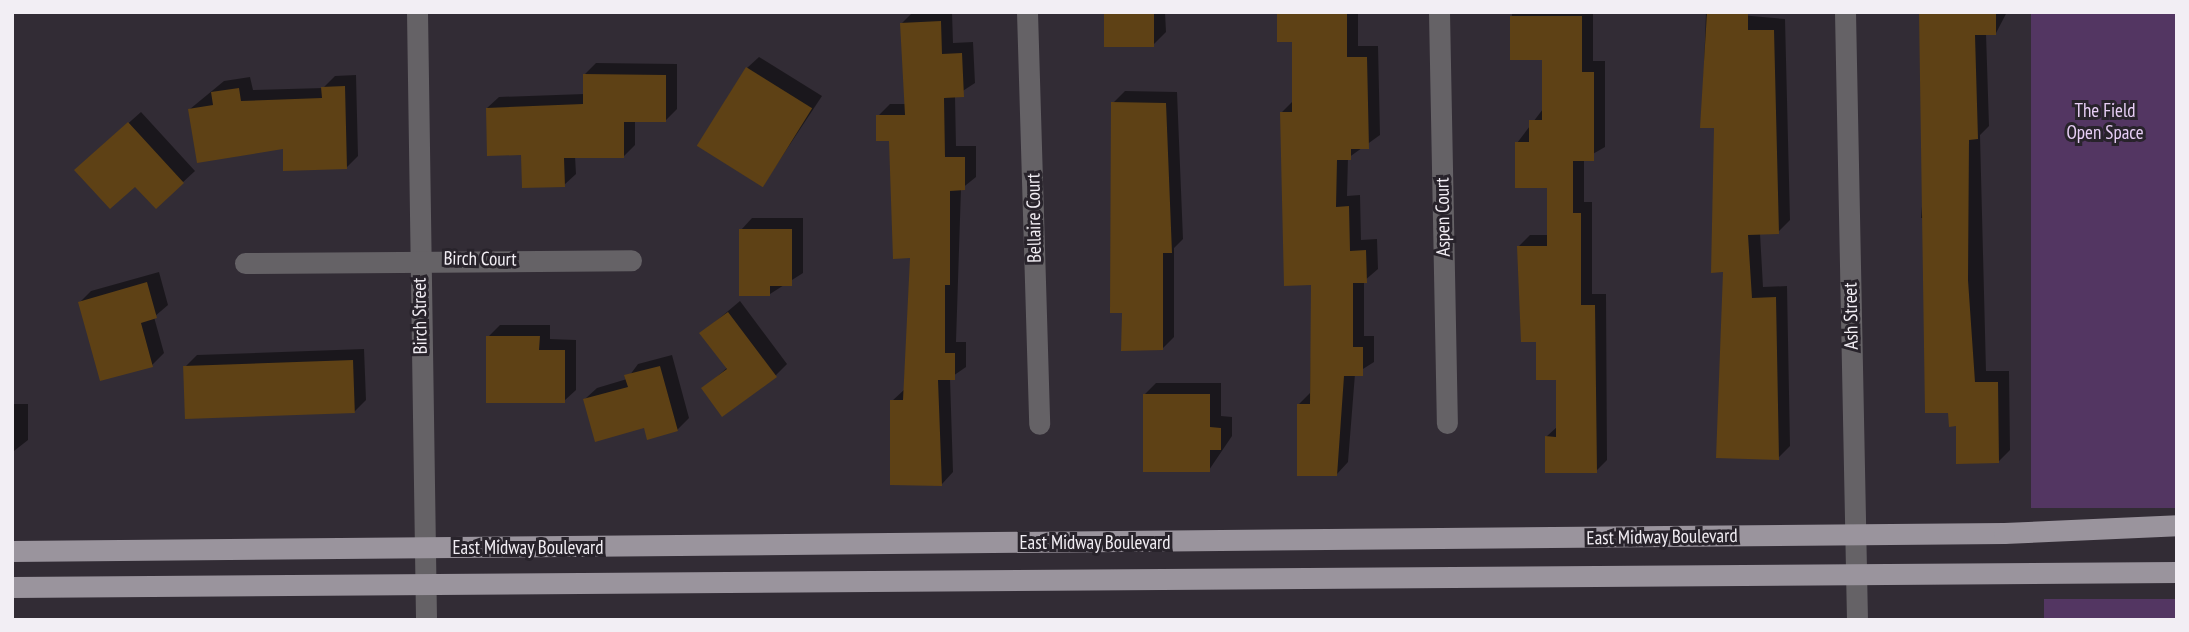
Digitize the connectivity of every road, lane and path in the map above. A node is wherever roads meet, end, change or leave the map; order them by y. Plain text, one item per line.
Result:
1 (417, 12) edge
2 (1027, 12) edge
3 (1439, 12) edge
4 (1845, 12) edge
5 (419, 258) junction
6 (631, 260) dead end
7 (245, 262) dead end
8 (1447, 423) dead end
9 (1039, 424) dead end
10 (2177, 525) edge
11 (1854, 533) junction
12 (425, 549) junction
13 (12, 551) edge
14 (1855, 571) junction
15 (2177, 572) edge
16 (426, 583) junction
17 (12, 587) edge
18 (426, 620) edge
19 (1857, 620) edge

1 - 5 street, Birch Street
2 - 9 street, Bellaire Court
3 - 8 street, Aspen Court
4 - 11 street, Ash Street
5 - 6 street, Birch Court
5 - 7 street, Birch Court
5 - 12 street, Birch Street
10 - 11 main road, East Midway Boulevard
11 - 12 main road, East Midway Boulevard
11 - 14 street, Ash Street
12 - 13 main road, East Midway Boulevard
12 - 16 street, Birch Street
14 - 15 main road, East Midway Boulevard
14 - 16 main road, East Midway Boulevard
14 - 19 street, Ash Street
16 - 17 main road, East Midway Boulevard
16 - 18 street, Birch Street

